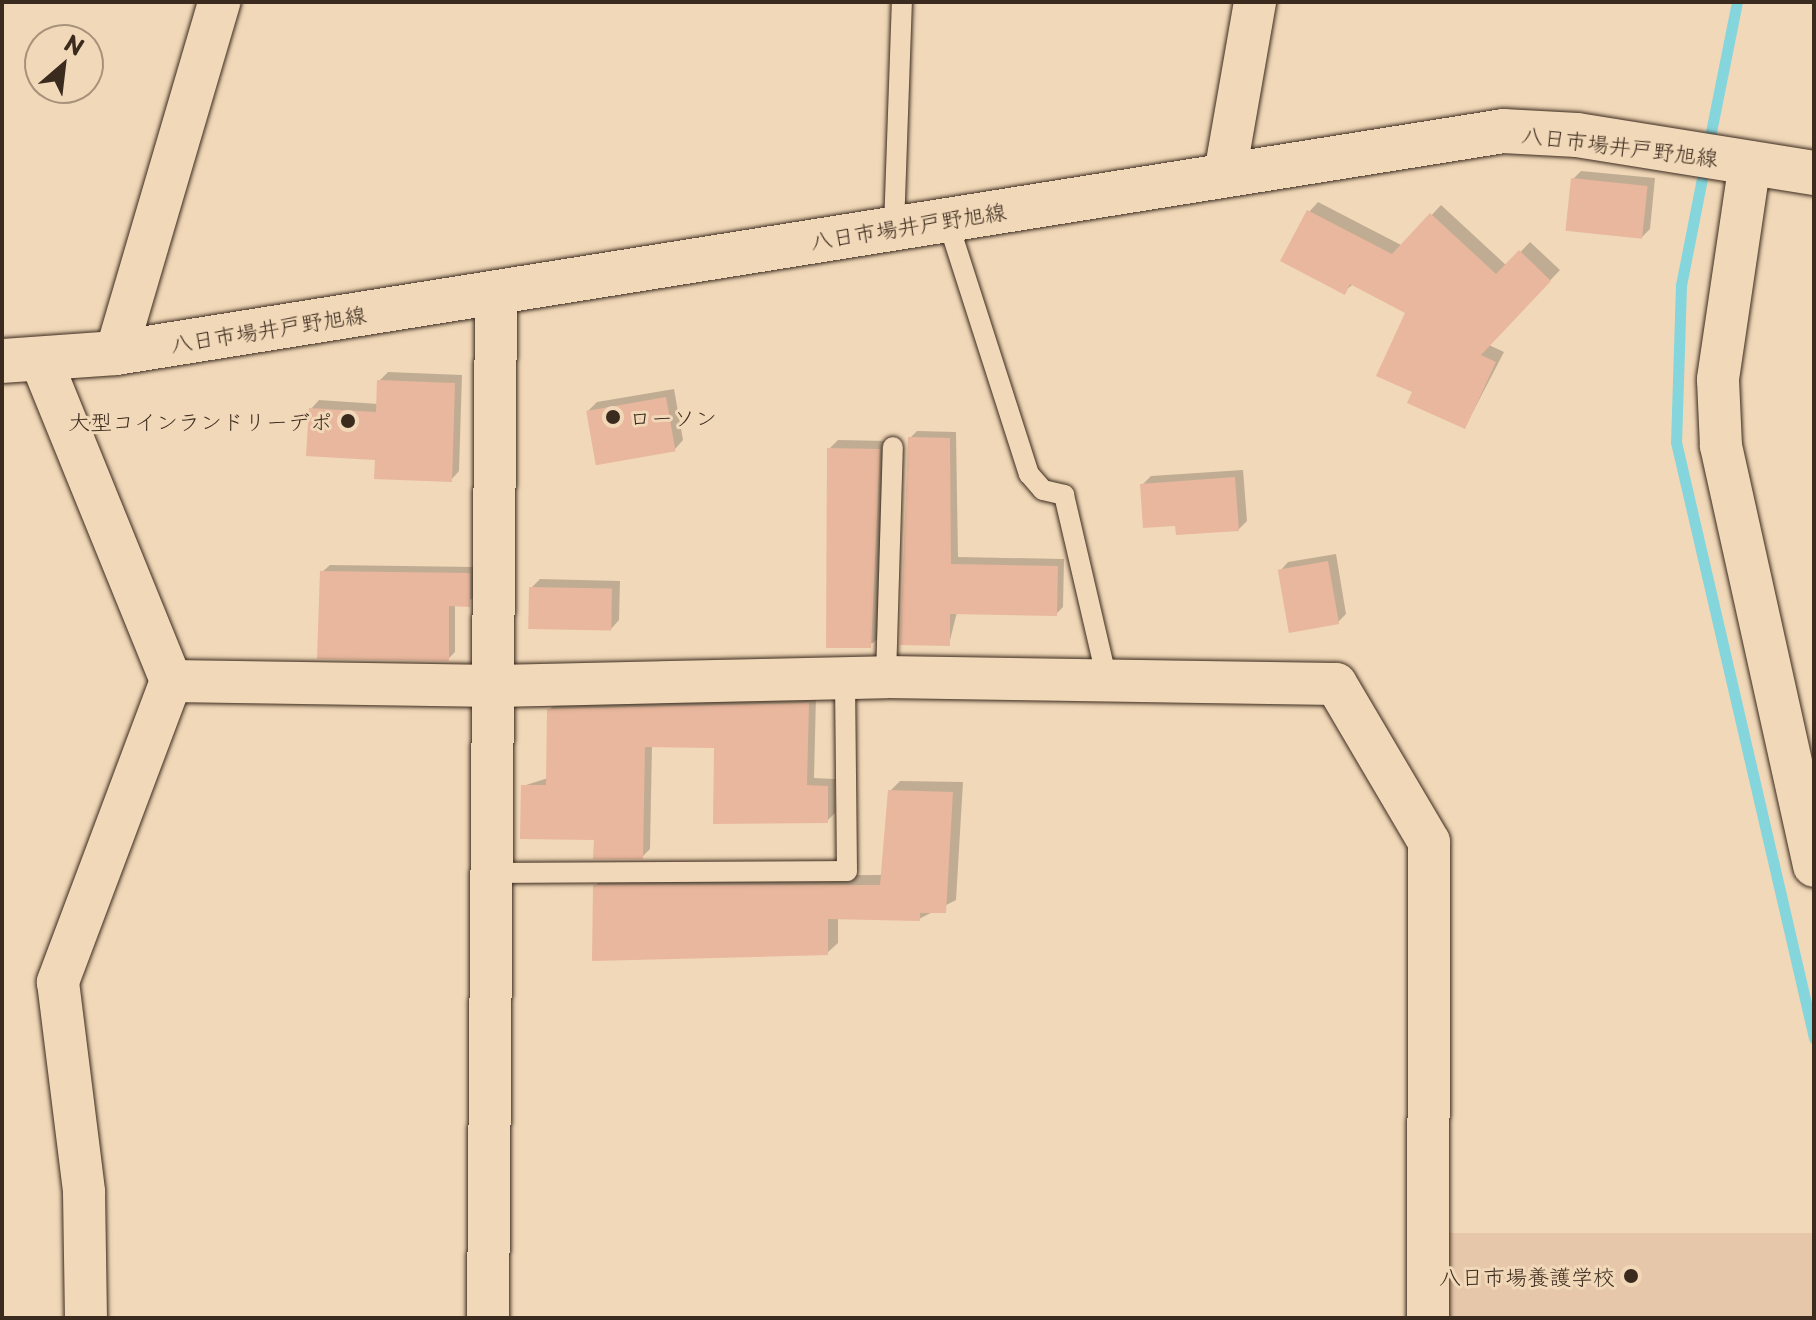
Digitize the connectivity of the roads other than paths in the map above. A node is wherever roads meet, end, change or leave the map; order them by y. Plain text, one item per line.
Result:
1 (219, 2) edge
2 (902, 2) edge
3 (1255, 2) edge
4 (1750, 162) junction
5 (1814, 173) edge
6 (1225, 174) junction
7 (947, 219) junction
8 (894, 228) junction
9 (496, 292) junction
10 (116, 353) junction
11 (21, 360) edge
12 (893, 447) dead end
13 (865, 677) junction
14 (1107, 680) junction
15 (171, 681) junction
16 (497, 686) junction
17 (1814, 866) edge
18 (496, 873) junction
19 (86, 1318) edge
20 (488, 1318) edge
21 (1428, 1318) edge

1 - 10 street
2 - 8 lane
3 - 6 street
4 - 5 main road, 八日市場井戸野旭線
4 - 6 main road, 八日市場井戸野旭線
4 - 17 street
6 - 7 main road, 八日市場井戸野旭線
7 - 8 main road, 八日市場井戸野旭線
7 - 14 lane
8 - 9 main road, 八日市場井戸野旭線
9 - 10 main road, 八日市場井戸野旭線
9 - 16 street
10 - 11 main road, 八日市場井戸野旭線
11 - 15 street
12 - 13 lane
13 - 14 street
13 - 16 street
13 - 18 lane
14 - 21 street
15 - 16 street
15 - 19 street
16 - 18 street
18 - 20 street

